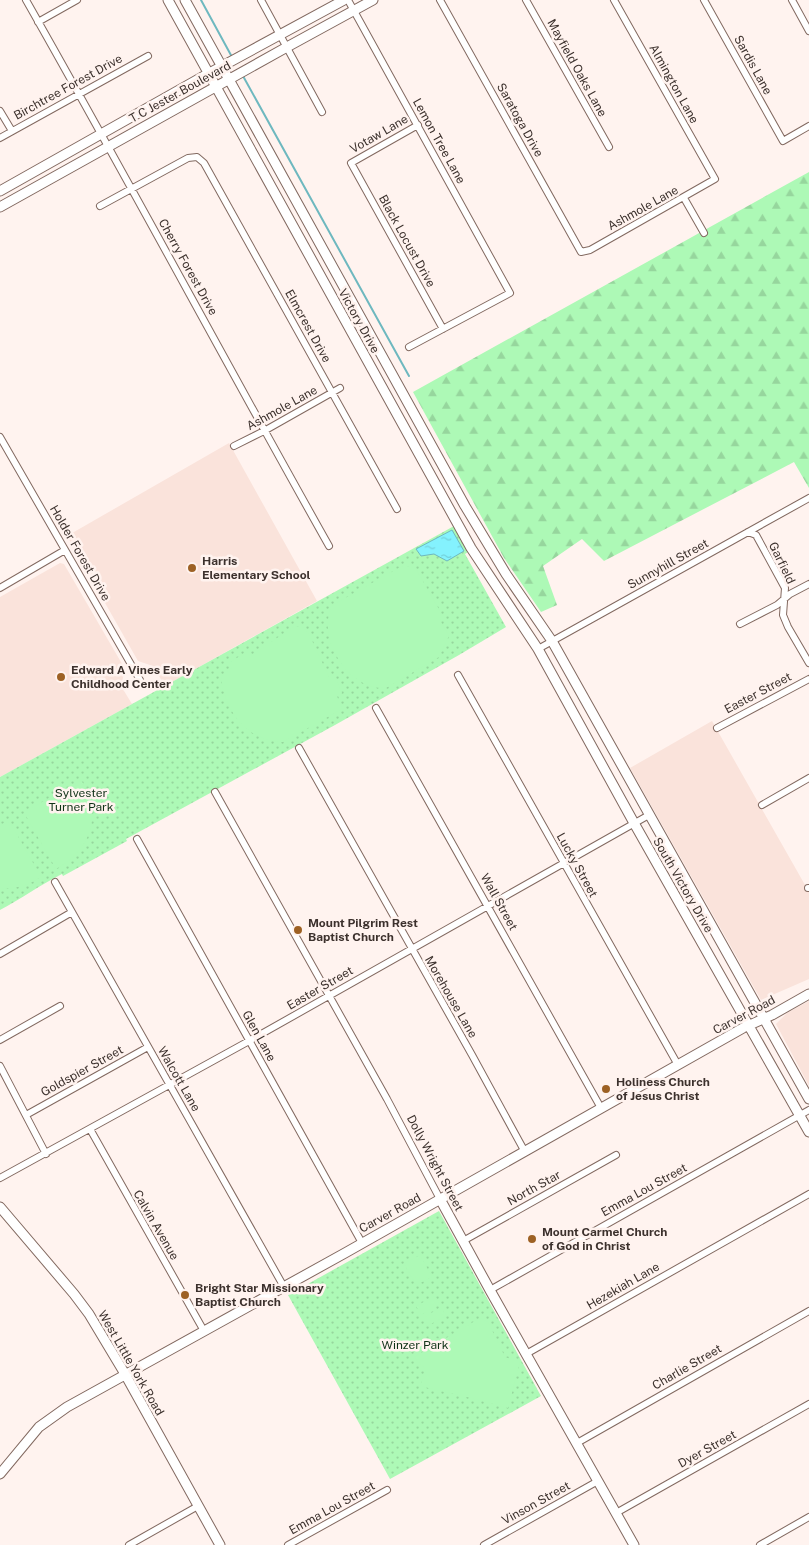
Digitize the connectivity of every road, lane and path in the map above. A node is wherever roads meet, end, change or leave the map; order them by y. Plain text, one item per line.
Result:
1 (26, 0) edge
2 (78, 0) edge
3 (168, 0) edge
4 (186, 0) edge
5 (260, 0) edge
6 (344, 0) edge
7 (348, 0) edge
8 (373, 0) edge
9 (440, 0) edge
10 (526, 0) edge
11 (614, 0) edge
12 (704, 0) edge
13 (792, 0) edge
14 (354, 10) junction
15 (38, 22) junction
16 (809, 31) edge
17 (280, 35) junction
18 (287, 47) junction
19 (148, 56) dead end
20 (226, 64) junction
21 (208, 74) junction
22 (233, 78) junction
23 (216, 88) junction
24 (79, 94) junction
25 (0, 110) edge
26 (322, 112) dead end
27 (418, 125) junction
28 (809, 126) edge
29 (12, 131) junction
30 (101, 133) junction
31 (0, 138) edge
32 (108, 147) junction
33 (609, 147) dead end
34 (351, 163) joint
35 (715, 179) joint
36 (132, 188) junction
37 (0, 191) edge
38 (684, 198) junction
39 (100, 206) dead end
40 (0, 207) edge
41 (307, 220) junction
42 (293, 228) junction
43 (704, 233) dead end
44 (581, 252) joint
45 (443, 329) junction
46 (409, 347) dead end
47 (386, 363) junction
48 (372, 370) junction
49 (340, 388) dead end
50 (332, 394) junction
51 (264, 431) junction
52 (0, 437) edge
53 (234, 446) dead end
54 (809, 498) edge
55 (465, 506) junction
56 (397, 509) dead end
57 (452, 513) junction
58 (748, 532) junction
59 (329, 546) dead end
60 (65, 550) junction
61 (809, 584) edge
62 (0, 588) edge
63 (784, 599) junction
64 (740, 624) dead end
65 (552, 641) junction
66 (538, 649) junction
67 (809, 663) edge
68 (458, 675) dead end
69 (809, 679) edge
70 (140, 680) dead end
71 (376, 708) dead end
72 (717, 728) dead end
73 (299, 748) dead end
74 (809, 778) edge
75 (214, 792) dead end
76 (762, 805) dead end
77 (649, 815) junction
78 (634, 823) junction
79 (137, 839) dead end
80 (563, 864) junction
81 (55, 882) dead end
82 (488, 905) junction
83 (72, 912) junction
84 (705, 914) junction
85 (690, 922) junction
86 (411, 949) junction
87 (0, 954) edge
88 (809, 994) edge
89 (329, 996) junction
90 (60, 1006) dead end
91 (764, 1018) junction
92 (748, 1026) junction
93 (0, 1040) edge
94 (249, 1041) junction
95 (148, 1047) junction
96 (678, 1065) junction
97 (0, 1066) edge
98 (169, 1084) junction
99 (809, 1099) edge
100 (601, 1108) junction
101 (809, 1110) edge
102 (26, 1115) junction
103 (800, 1115) junction
104 (90, 1130) junction
105 (809, 1132) edge
106 (525, 1152) junction
107 (46, 1154) junction
108 (616, 1155) dead end
109 (0, 1178) edge
110 (809, 1194) edge
111 (440, 1199) junction
112 (0, 1208) edge
113 (463, 1241) junction
114 (362, 1243) junction
115 (284, 1287) junction
116 (490, 1290) junction
117 (809, 1311) edge
118 (204, 1332) junction
119 (526, 1354) junction
120 (125, 1374) junction
121 (809, 1404) edge
122 (577, 1443) junction
123 (0, 1474) edge
124 (598, 1481) junction
125 (387, 1490) dead end
126 (198, 1506) junction
127 (616, 1513) junction
128 (809, 1517) edge
129 (129, 1545) edge
130 (220, 1545) edge
131 (288, 1545) edge
132 (484, 1545) edge
133 (634, 1545) edge
134 (760, 1545) edge

1 - 15 street, Cherry Forest Drive
2 - 15 street
3 - 21 main road, Victory Drive
4 - 20 main road, Victory Drive
5 - 17 street
6 - 17 main road, T C Jester Boulevard
7 - 14 street, Lemon Tree Lane
8 - 14 main road, T C Jester Boulevard
9 - 44 street, Saratoga Drive
10 - 33 street, Mayfield Oaks Lane
11 - 35 street, Almington Lane
12 - 28 street, Sardis Lane
13 - 16 street
14 - 18 main road, T C Jester Boulevard
14 - 27 street, Lemon Tree Lane
15 - 24 street, Cherry Forest Drive
17 - 18 street
17 - 20 main road, T C Jester Boulevard
18 - 22 main road, T C Jester Boulevard
18 - 26 street
19 - 24 street, Birchtree Forest Drive
20 - 21 main road, T C Jester Boulevard
20 - 22 main road, Victory Drive
21 - 23 main road, Victory Drive
21 - 30 main road, T C Jester Boulevard
22 - 23 main road, T C Jester Boulevard
22 - 41 main road, Victory Drive
23 - 32 main road, T C Jester Boulevard
23 - 42 main road, Victory Drive
24 - 29 street, Birchtree Forest Drive
24 - 30 street, Cherry Forest Drive
25 - 29 street
27 - 34 street, Votaw Lane
27 - 45 street, Lemon Tree Lane
29 - 31 street, Birchtree Forest Drive
30 - 32 street, Cherry Forest Drive
30 - 37 main road, T C Jester Boulevard
32 - 36 street, Cherry Forest Drive
32 - 40 main road, T C Jester Boulevard
34 - 45 street, Black Locust Drive
35 - 38 street, Ashmole Lane
36 - 39 street
36 - 50 street, Elmcrest Drive
36 - 51 street, Cherry Forest Drive
38 - 43 street
38 - 44 street, Ashmole Lane
41 - 42 main road
41 - 47 main road, Victory Drive
42 - 48 main road, Victory Drive
45 - 46 street
47 - 48 main road
47 - 55 main road, Victory Drive
48 - 57 main road, Victory Drive
49 - 50 street, Ashmole Lane
50 - 51 street, Ashmole Lane
50 - 56 street, Elmcrest Drive
51 - 53 street, Ashmole Lane
51 - 59 street, Cherry Forest Drive
52 - 60 street, Holder Forest Drive
54 - 58 street, Sunnyhill Street
55 - 57 main road
55 - 65 main road, Victory Drive
57 - 66 main road, Victory Drive
58 - 63 street, Garfield
58 - 65 street, Sunnyhill Street
60 - 62 street
60 - 70 street, Holder Forest Drive
61 - 63 street
63 - 64 street
63 - 67 street, Garfield
65 - 66 street, Sunnyhill Street
65 - 77 main road, South Victory Drive
66 - 78 main road, South Victory Drive
68 - 80 street, Lucky Street
69 - 72 street, Easter Street
71 - 82 street, Wall Street
73 - 86 street, Morehouse Lane
74 - 76 street
75 - 89 street, Dolly Wright Street
77 - 78 street, Easter Street
77 - 84 main road, South Victory Drive
78 - 80 street, Easter Street
78 - 85 main road, South Victory Drive
79 - 94 street, Glen Lane
80 - 82 street, Easter Street
80 - 96 street, Lucky Street
81 - 83 street, Walcott Lane
82 - 86 street, Easter Street
82 - 100 street, Wall Street
83 - 87 street
83 - 95 street, Walcott Lane
84 - 85 main road
84 - 91 main road, South Victory Drive
85 - 92 main road, South Victory Drive
86 - 89 street, Easter Street
86 - 106 street, Morehouse Lane
88 - 91 main road, Carver Road
89 - 94 street, Easter Street
89 - 111 street, Dolly Wright Street
90 - 93 street
91 - 92 main road, Carver Road
91 - 99 main road, South Victory Drive
92 - 96 main road, Carver Road
92 - 103 main road, South Victory Drive
94 - 98 street, Easter Street
94 - 114 street, Glen Lane
95 - 98 street, Walcott Lane
95 - 102 street, Goldspier Street
96 - 100 main road, Carver Road
97 - 102 street
98 - 104 street, Easter Street
98 - 115 street, Walcott Lane
100 - 106 main road, Carver Road
101 - 103 street, Emma Lou Street
102 - 107 street
103 - 105 main road, South Victory Drive
103 - 116 street, Emma Lou Street
104 - 107 street, Easter Street
104 - 118 street, Calvin Avenue
106 - 111 main road, Carver Road
107 - 109 street, Easter Street
108 - 113 street, North Star
110 - 119 street, Hezekiah Lane
111 - 113 main road, Dolly Wright Street
111 - 114 main road, Carver Road
112 - 120 main road, West Little York Road
113 - 116 main road, Dolly Wright Street
114 - 115 main road, Carver Road
115 - 118 main road, Carver Road
116 - 119 main road, Dolly Wright Street
117 - 122 street, Charlie Street
118 - 120 main road, Carver Road
119 - 122 main road, Dolly Wright Street
120 - 123 main road, Carver Road
120 - 126 main road, West Little York Road
121 - 127 street, Dyer Street
122 - 124 main road, Dolly Wright Street
124 - 127 main road, Dolly Wright Street
124 - 132 street, Vinson Street
125 - 131 street, Emma Lou Street
126 - 129 street
126 - 130 main road, West Little York Road
127 - 133 main road, Dolly Wright Street
128 - 134 street

